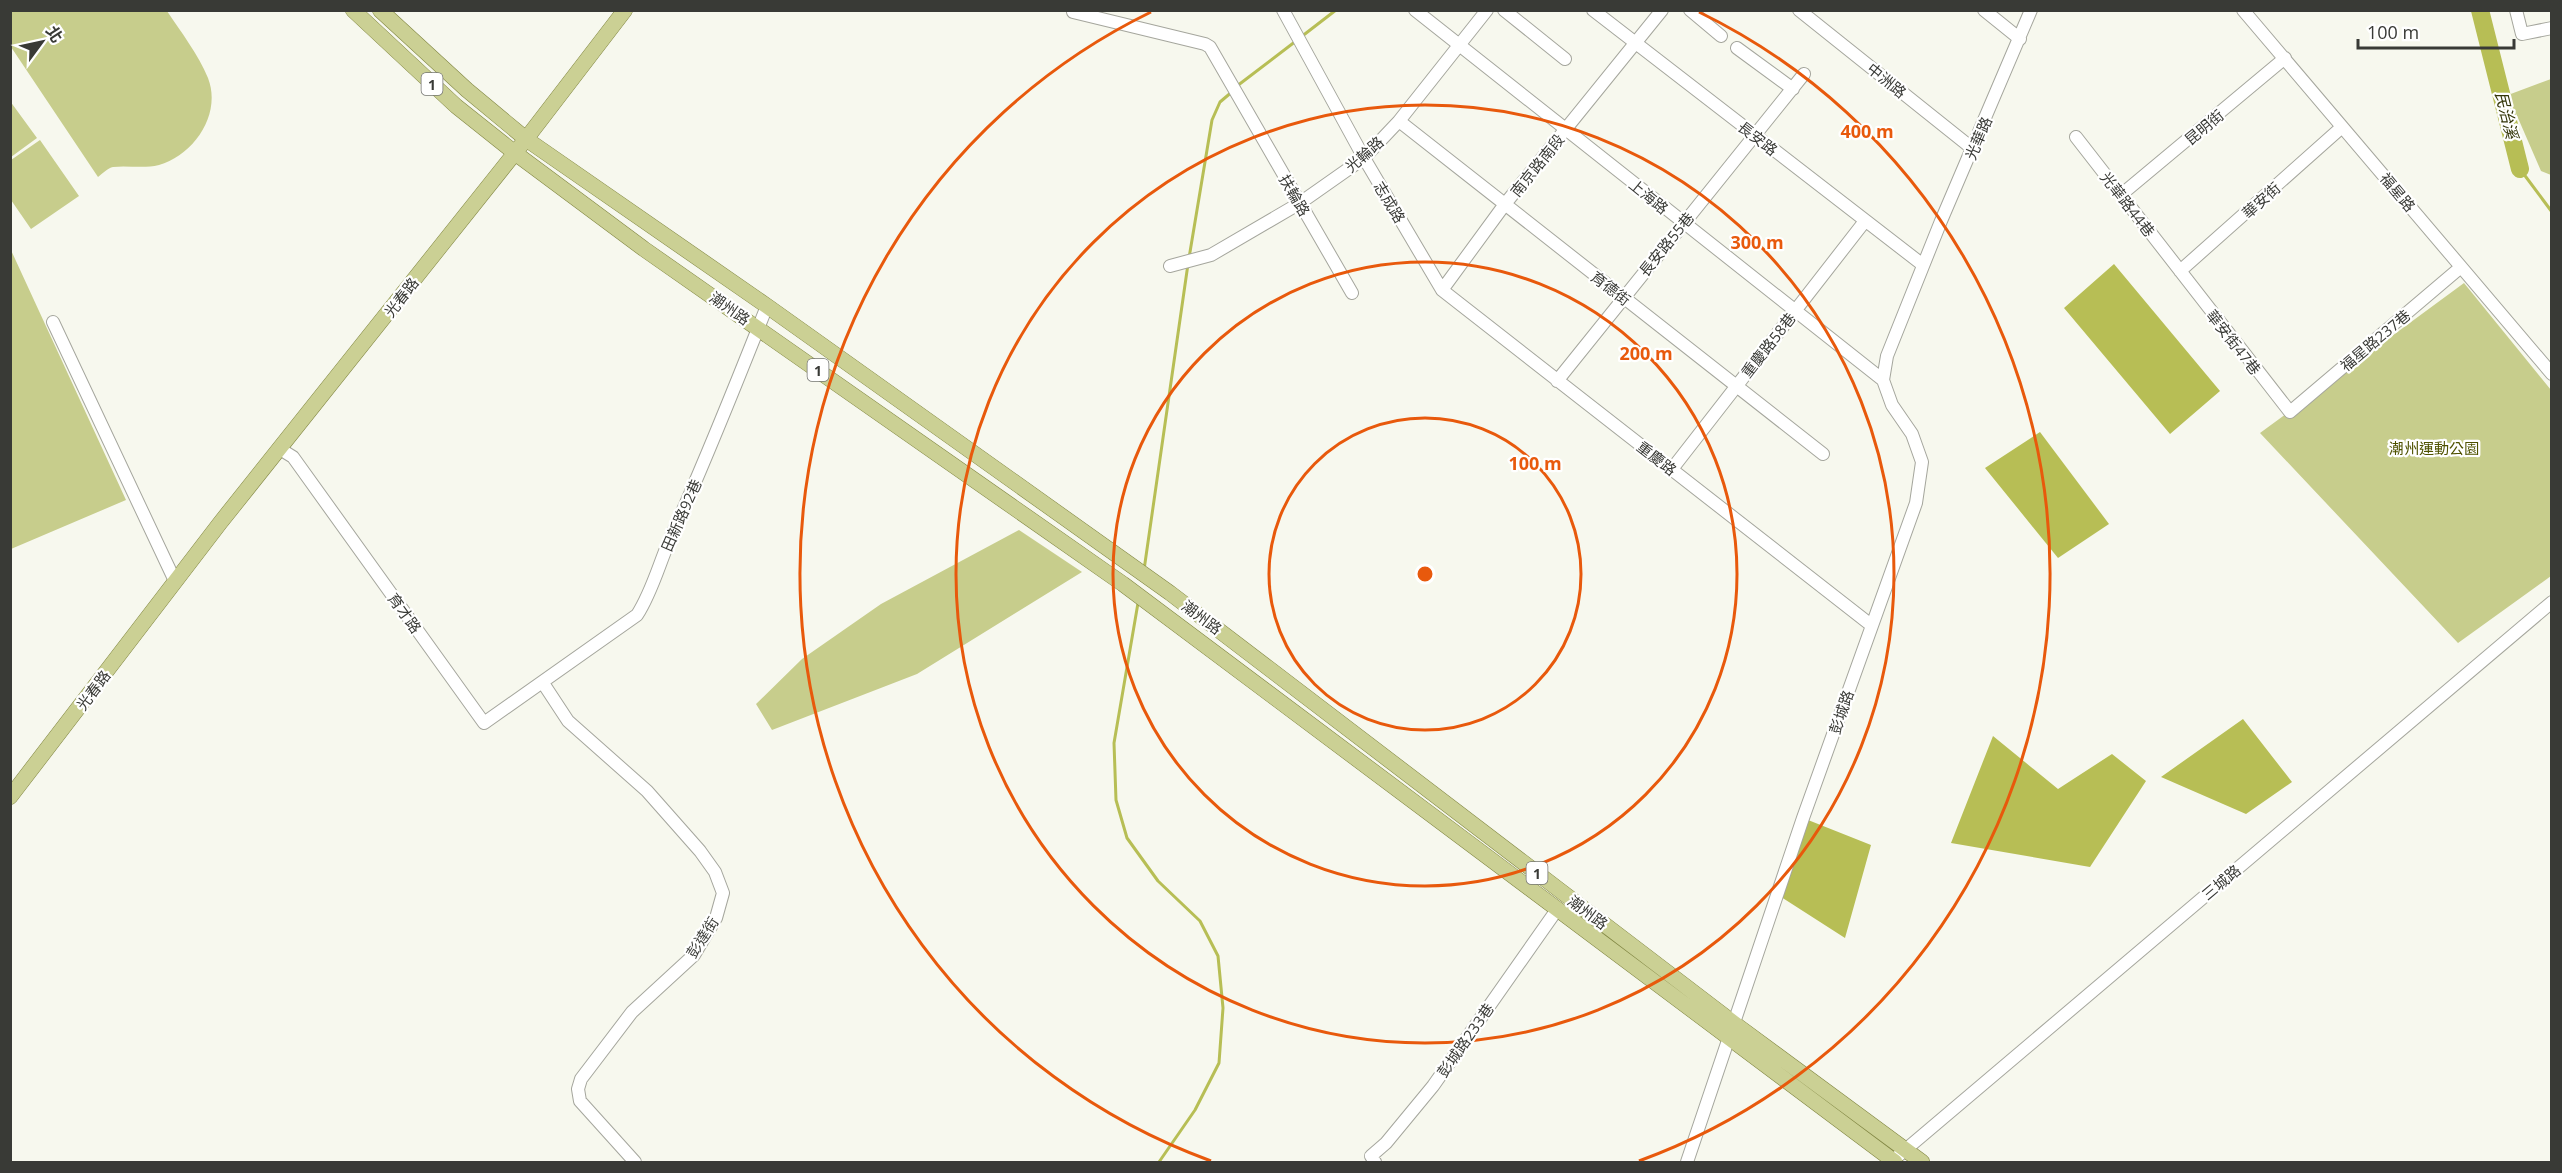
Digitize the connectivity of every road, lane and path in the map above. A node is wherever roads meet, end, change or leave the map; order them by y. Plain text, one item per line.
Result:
1 (353, 10) edge
2 (380, 10) edge
3 (625, 10) edge
4 (1283, 10) edge
5 (1415, 10) edge
6 (1487, 10) edge
7 (1504, 10) edge
8 (1593, 10) edge
9 (1662, 10) edge
10 (1690, 10) edge
11 (1799, 10) edge
12 (1984, 10) edge
13 (2031, 10) edge
14 (2243, 10) edge
15 (2516, 10) edge
16 (1073, 12) dead end
17 (2552, 28) edge
18 (1721, 36) dead end
19 (2020, 39) junction
20 (1637, 44) junction
21 (1459, 45) junction
22 (1737, 48) dead end
23 (2284, 58) junction
24 (1565, 59) dead end
25 (1804, 74) dead end
26 (1793, 89) junction
27 (1399, 121) junction
28 (2342, 127) junction
29 (1566, 130) junction
30 (1754, 135) junction
31 (2076, 137) dead end
32 (526, 140) junction
33 (1973, 149) junction
34 (515, 153) junction
35 (1364, 158) junction
36 (2122, 194) junction
37 (1300, 203) junction
38 (1505, 204) junction
39 (1865, 221) junction
40 (1683, 223) junction
41 (1176, 264) dead end
42 (1923, 265) junction
43 (2461, 267) junction
44 (2180, 271) junction
45 (1442, 290) junction
46 (1352, 293) dead end
47 (1623, 297) junction
48 (767, 306) junction
49 (1795, 310) junction
50 (53, 322) dead end
51 (758, 328) junction
52 (2552, 374) edge
53 (1883, 380) junction
54 (1557, 381) junction
55 (1735, 386) junction
56 (2290, 412) joint
57 (280, 449) junction
58 (1823, 454) dead end
59 (1672, 470) junction
60 (175, 581) junction
61 (2552, 602) edge
62 (1871, 625) junction
63 (543, 683) junction
64 (10, 797) edge
65 (1556, 911) junction
66 (1735, 1024) junction
67 (1729, 1039) junction
68 (1906, 1150) junction
69 (635, 1162) edge
70 (1375, 1162) edge
71 (1687, 1162) edge
72 (1893, 1162) edge
73 (1922, 1162) edge

1 - 34 main road, 潮州路 / 1
2 - 32 main road, 潮州路 / 1
3 - 32 main road, 光春路
4 - 35 street, 志成路
5 - 21 street, 上海路
6 - 21 street, 光輪路
7 - 24 street
8 - 20 street, 長安路
9 - 20 street, 南京路南段
10 - 18 street
11 - 33 street, 中洲路
12 - 19 street
13 - 19 street, 光華路
14 - 23 street, 福星路
15 - 17 street
16 - 37 street, 扶輪路
19 - 33 street, 光華路
20 - 29 street, 南京路南段
20 - 30 street, 長安路
21 - 27 street, 光輪路
21 - 29 street, 上海路
22 - 26 street
23 - 28 street, 福星路
23 - 36 street, 昆明街
25 - 26 street, 長安路55巷
26 - 30 street, 長安路55巷
27 - 35 street, 光輪路
27 - 38 street, 育德街
28 - 43 street, 福星路
28 - 44 street, 華安街
29 - 38 street, 南京路南段
29 - 40 street, 上海路
30 - 39 street, 長安路
30 - 40 street, 長安路55巷
31 - 36 street, 光華路44巷
32 - 34 main road, 光春路
32 - 48 main road, 潮州路 / 1
33 - 42 street, 光華路
34 - 51 main road, 潮州路 / 1
34 - 57 main road, 光春路
35 - 37 street, 光輪路
35 - 45 street, 志成路
36 - 44 street, 光華路44巷
37 - 41 street, 光輪路
37 - 46 street, 扶輪路
38 - 45 street, 南京路南段
38 - 47 street, 育德街
39 - 42 street, 長安路
39 - 49 street, 重慶路58巷
40 - 47 street, 長安路55巷
40 - 49 street, 上海路
42 - 53 street
43 - 52 street, 福星路
43 - 56 street, 福星路237巷
44 - 56 street, 華安街47巷
45 - 54 street, 重慶路
47 - 54 street, 長安路55巷
47 - 55 street, 育德街
48 - 51 street, 田新路92巷
48 - 66 main road, 潮州路 / 1
49 - 53 street, 上海路
49 - 55 street, 重慶路58巷
50 - 60 street
51 - 63 street, 田新路92巷
51 - 65 main road, 潮州路 / 1
53 - 62 street, 彭城路
54 - 59 street, 重慶路
55 - 58 street, 育德街
55 - 59 street, 重慶路58巷
57 - 60 main road, 光春路
57 - 63 street, 育才路
59 - 62 street, 重慶路
60 - 64 main road, 光春路
61 - 68 street, 三城路
62 - 66 street, 彭城路
63 - 69 street, 彭達街
65 - 67 main road, 潮州路 / 1
65 - 70 street, 彭城路233巷
66 - 67 street, 彭城路
66 - 68 main road, 潮州路 / 1
67 - 71 street, 彭城路
67 - 72 main road, 潮州路 / 1
68 - 72 street, 三城路
68 - 73 main road, 潮州路 / 1

